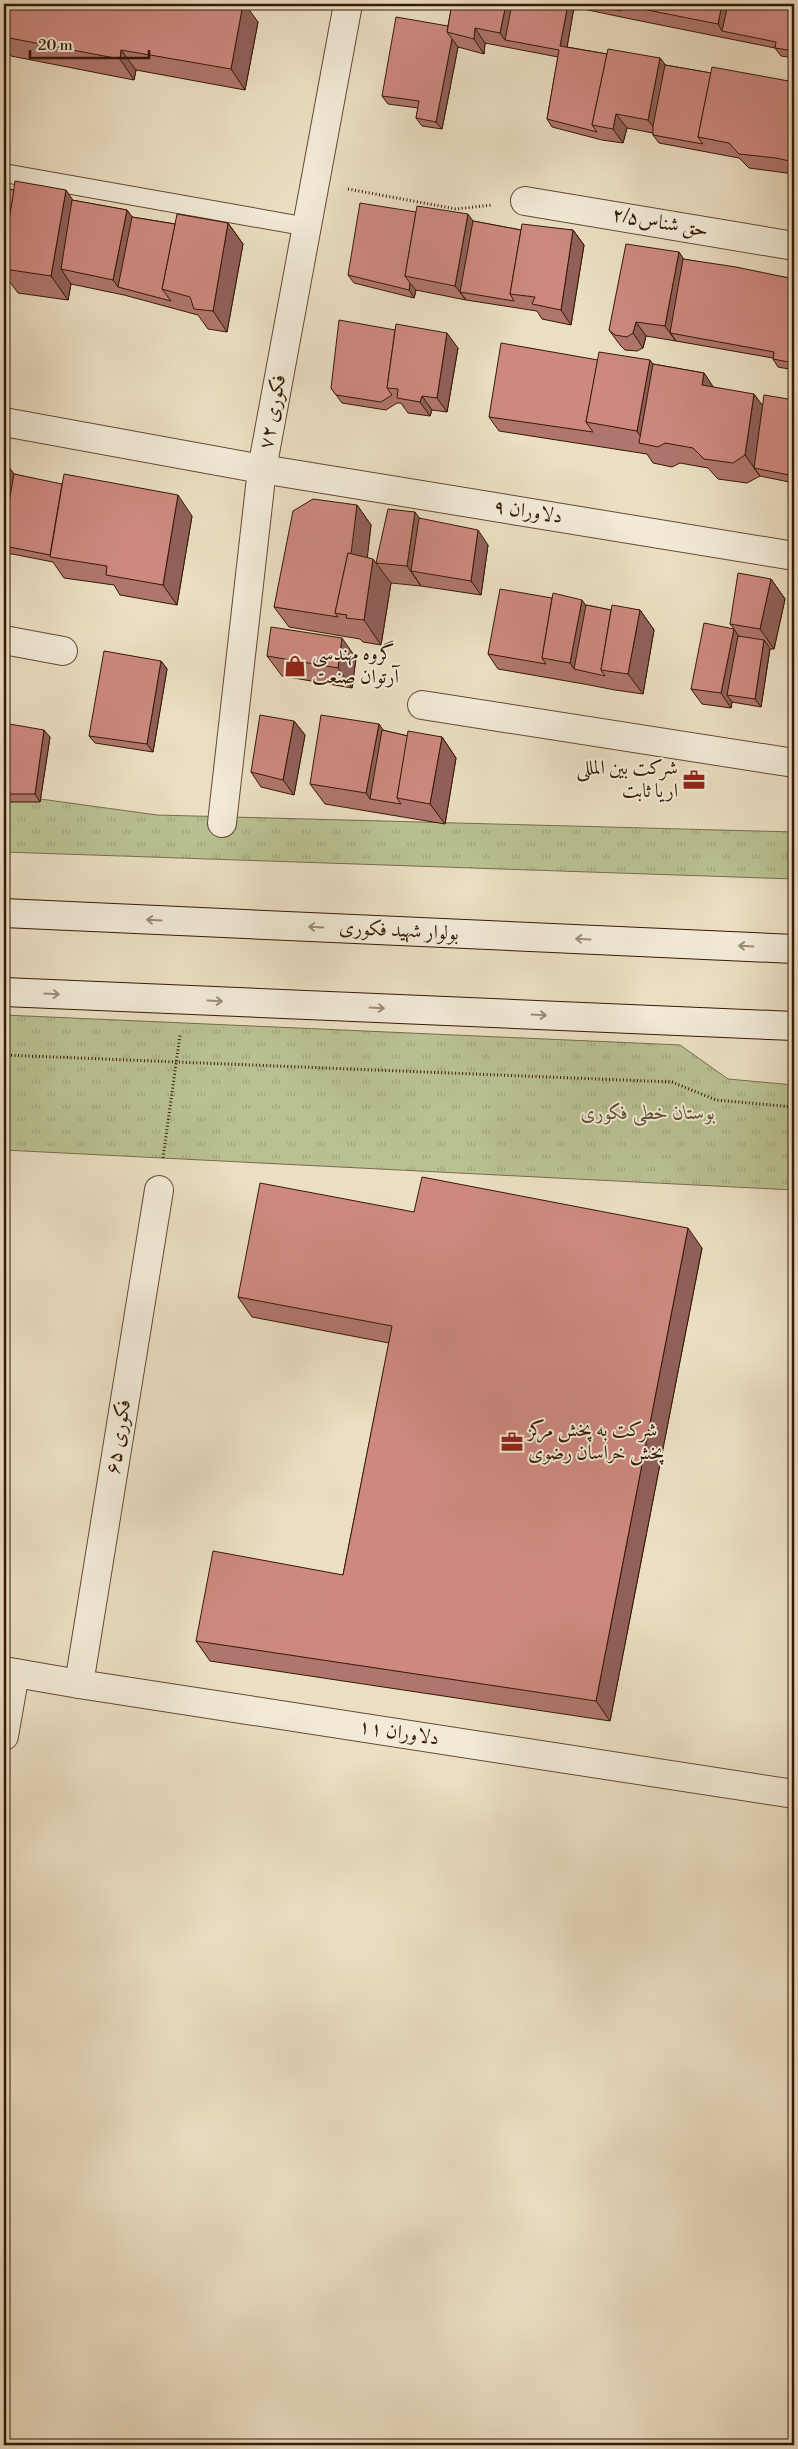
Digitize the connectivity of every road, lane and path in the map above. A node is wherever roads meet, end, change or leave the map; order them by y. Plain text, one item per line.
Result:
1 (348, 4) edge
2 (4, 173) edge
3 (316, 183) junction
4 (525, 201) joint
5 (308, 227) junction
6 (794, 246) edge
7 (4, 422) edge
8 (262, 469) junction
9 (794, 556) edge
10 (4, 640) edge
11 (63, 651) dead end
12 (422, 705) dead end
13 (794, 764) edge
14 (222, 823) dead end
15 (4, 914) edge
16 (794, 948) edge
17 (4, 992) edge
18 (184, 1000) junction
19 (794, 1026) edge
20 (4, 1055) edge
21 (176, 1062) junction
22 (794, 1107) edge
23 (159, 1190) joint
24 (9, 1672) edge
25 (79, 1684) junction
26 (4, 1736) edge
27 (794, 1794) edge

1 - 3 street, فکوری ۷۲
2 - 5 lane
3 - 4 path
3 - 5 street, فکوری ۷۲
4 - 6 street, حق شناس۲/۵
5 - 8 street, فکوری ۷۲
7 - 8 street, دلاوران ۹
8 - 9 street, دلاوران ۹
8 - 14 street, فکوری ۷۲
10 - 11 street
12 - 13 street
16 -> 15 street, بولوار شهید فکوری
17 -> 18 street
18 -> 19 street
18 - 21 path
20 - 21 path
21 - 22 path
21 - 23 path
23 - 25 street, فکوری ۶۵
24 - 25 street, دلاوران ۱۱
24 - 26 street
25 - 27 street, دلاوران ۱۱

